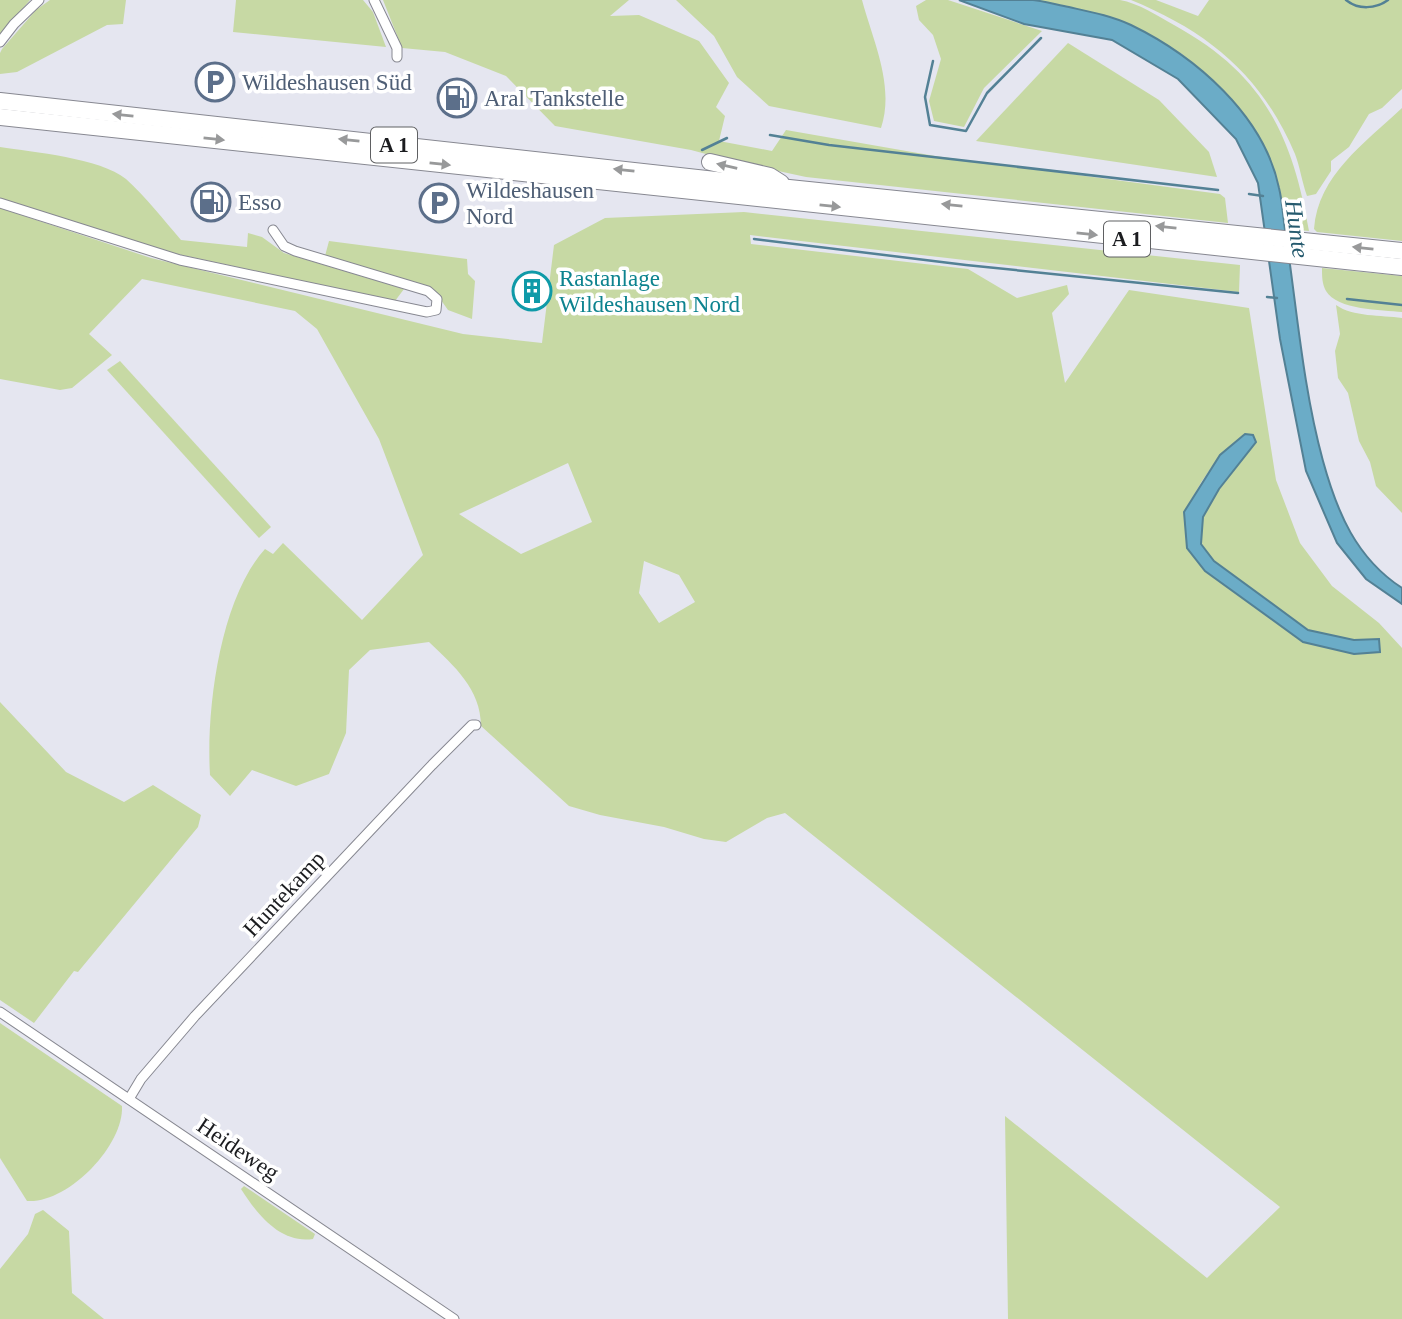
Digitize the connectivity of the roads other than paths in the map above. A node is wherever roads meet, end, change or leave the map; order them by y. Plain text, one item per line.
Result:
1 (39, 0) edge
2 (374, 0) edge
3 (0, 43) edge
4 (397, 57) dead end
5 (0, 101) edge
6 (0, 117) edge
7 (710, 162) dead end
8 (789, 188) junction
9 (0, 203) edge
10 (273, 230) dead end
11 (1234, 243) junction
12 (1402, 251) edge
13 (1325, 252) junction
14 (1402, 267) edge
15 (476, 725) dead end
16 (0, 1012) edge
17 (129, 1099) junction
18 (454, 1319) edge

1 - 3 street
2 - 4 street
8 -> 5 highway, A 1
6 -> 11 highway, A 1
8 -> 7 highway
11 -> 8 highway, A 1
9 - 10 street
11 - 13 highway, A 1
12 -> 13 highway, A 1
13 - 14 highway, A 1
15 - 17 street, Huntekamp
16 - 17 street, Heideweg
17 - 18 street, Heideweg

